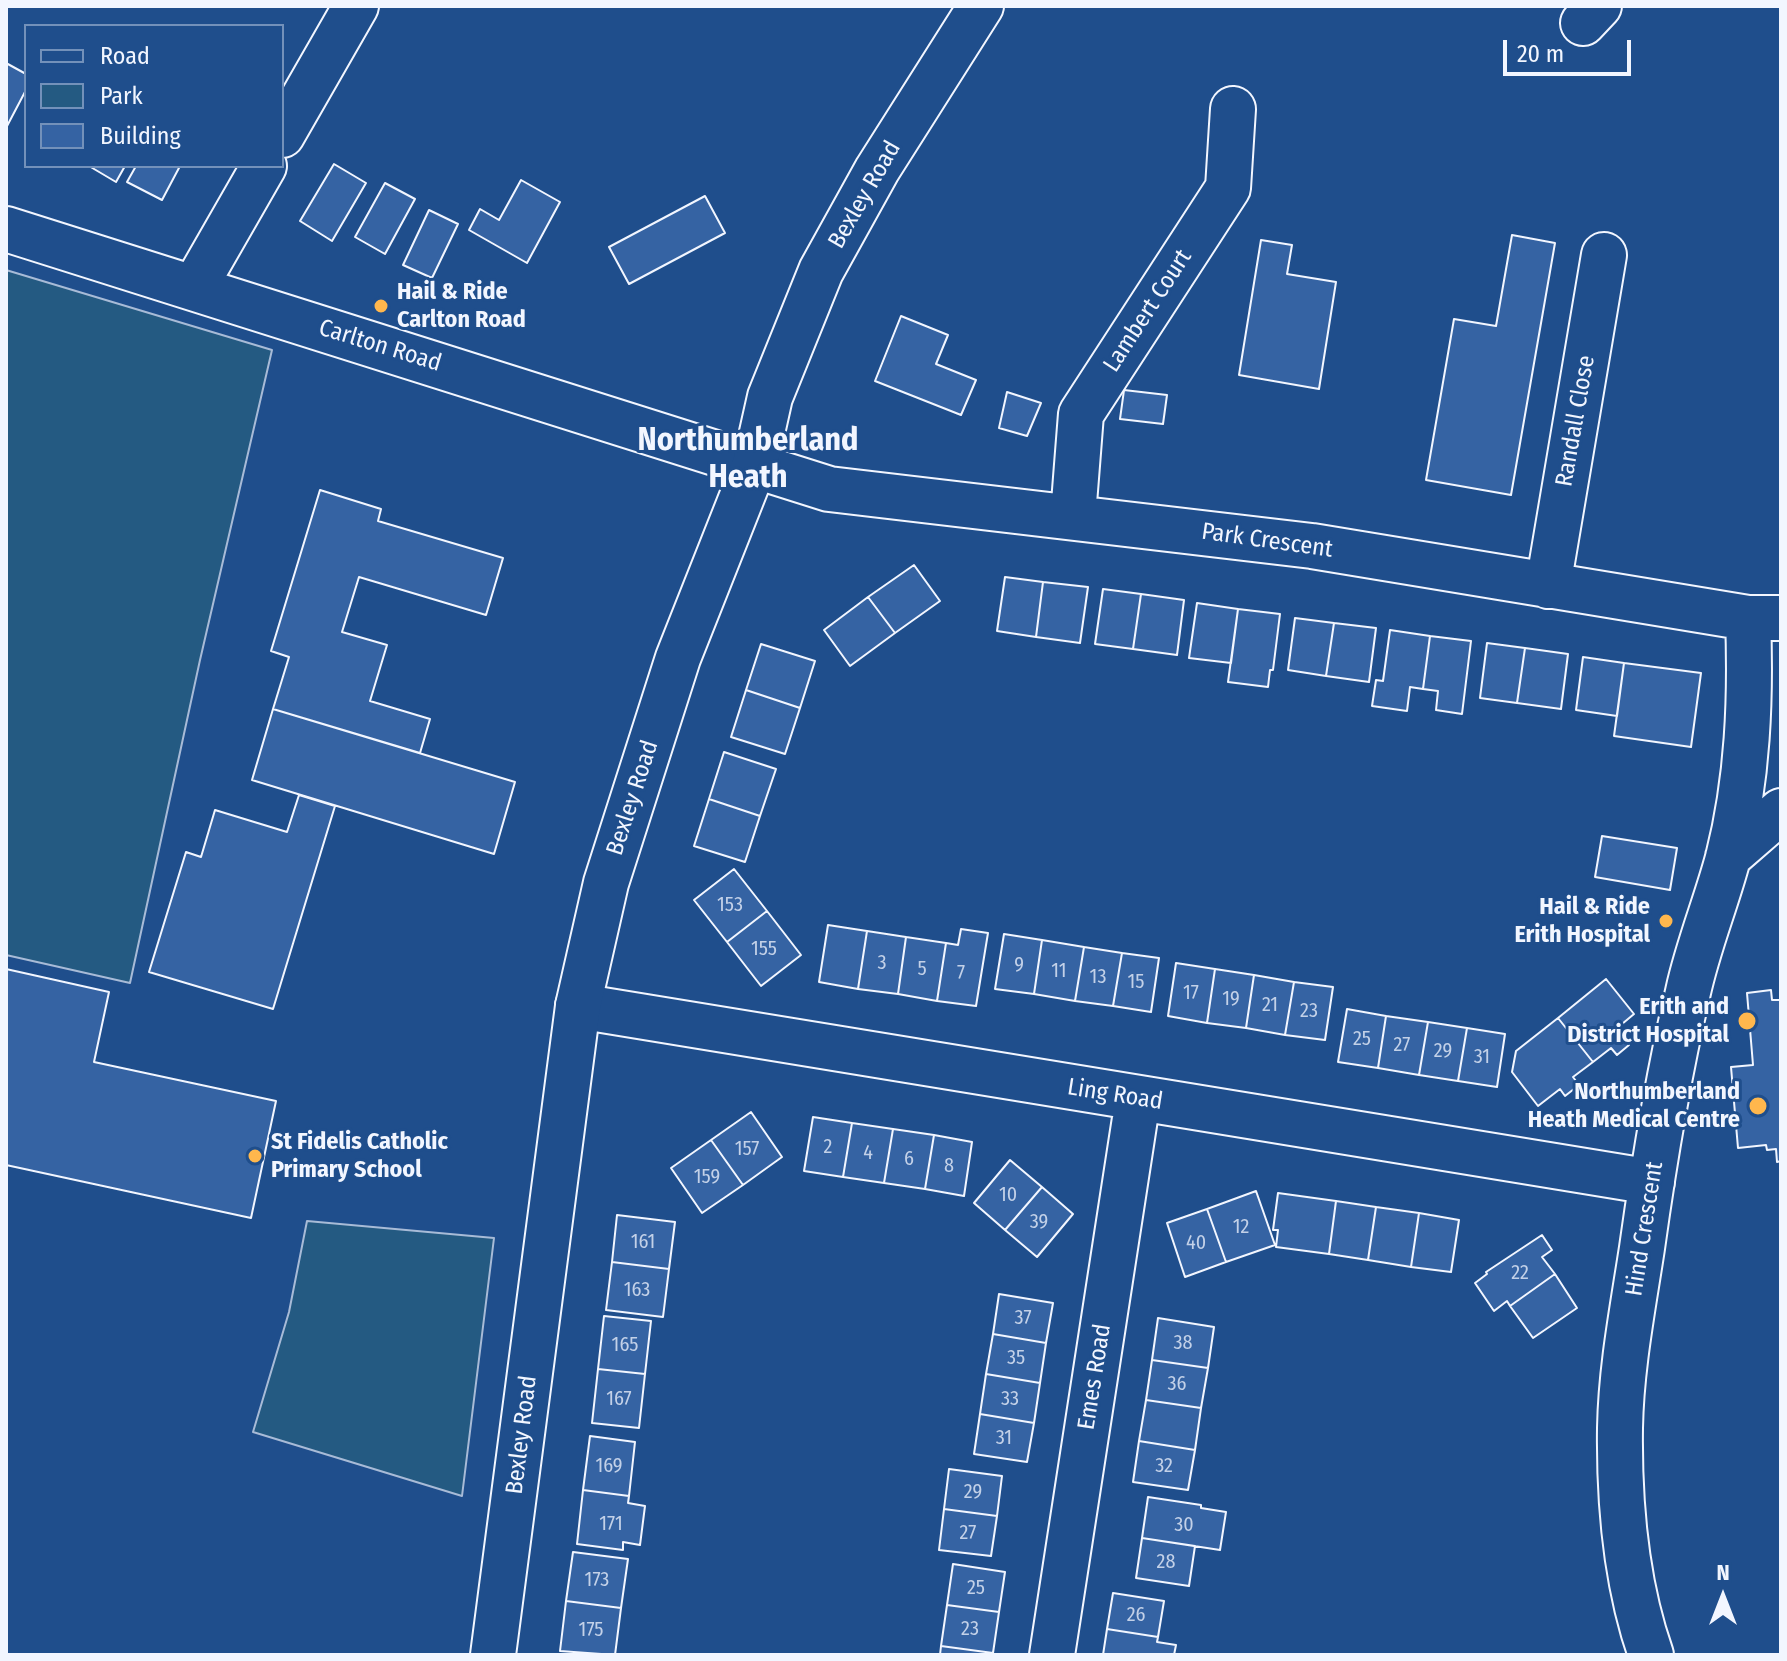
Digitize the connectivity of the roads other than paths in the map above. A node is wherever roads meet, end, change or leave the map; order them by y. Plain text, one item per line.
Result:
1 (356, 6) edge
2 (981, 6) edge
3 (1233, 109) dead end
4 (284, 132) edge
5 (263, 168) edge
6 (6, 229) edge
7 (1604, 255) dead end
8 (194, 288) junction
9 (755, 464) junction
10 (1073, 516) junction
11 (1548, 586) junction
12 (1765, 618) edge
13 (1781, 811) edge
14 (1728, 857) junction
15 (578, 1006) junction
16 (1138, 1099) junction
17 (1652, 1182) junction
18 (493, 1655) edge
19 (1052, 1655) edge
20 (1651, 1655) edge

1 - 4 street
2 - 9 street, Bexley Road
3 - 10 street, Lambert Court
5 - 8 street
6 - 8 street, Carlton Road
7 - 11 street, Randall Close
8 - 9 street, Carlton Road
9 - 10 street, Park Crescent
9 - 15 street, Bexley Road
10 - 11 street, Park Crescent
11 - 12 street, Park Crescent
12 - 14 street, Hind Crescent
13 - 14 street
14 - 17 street, Hind Crescent
15 - 16 street, Ling Road
15 - 18 street, Bexley Road
16 - 17 street, Ling Road
16 - 19 street, Emes Road
17 - 20 street, Hind Crescent

